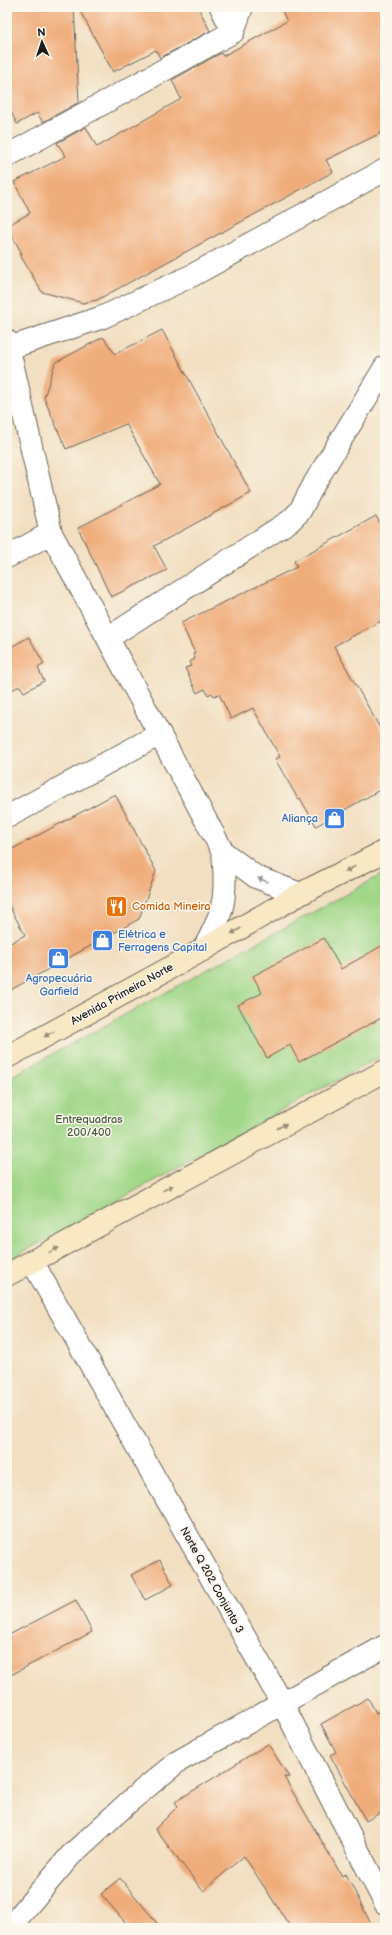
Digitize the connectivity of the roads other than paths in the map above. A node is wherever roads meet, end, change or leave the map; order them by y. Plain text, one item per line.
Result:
1 (221, 7) edge
2 (242, 7) edge
3 (233, 32) junction
4 (7, 156) edge
5 (385, 170) edge
6 (8, 345) edge
7 (385, 367) edge
8 (52, 533) junction
9 (7, 558) edge
10 (108, 638) junction
11 (160, 734) junction
12 (7, 817) edge
13 (385, 851) edge
14 (223, 852) junction
15 (300, 894) junction
16 (203, 950) junction
17 (7, 1057) edge
18 (385, 1071) edge
19 (32, 1261) junction
20 (7, 1275) edge
21 (385, 1646) edge
22 (282, 1704) junction
23 (382, 1890) edge
24 (8, 1928) edge

1 - 3 street
2 - 3 street
3 - 4 street
5 - 6 street
6 - 8 street
7 - 10 street
8 - 9 street
8 - 10 street
10 - 11 street
11 - 12 street
11 - 14 street
13 -> 15 main road, Avenida Primeira Norte
15 -> 14 street
14 - 16 street
15 -> 16 main road, Avenida Primeira Norte
16 -> 17 main road, Avenida Primeira Norte
19 -> 18 main road
19 - 20 main road
19 - 22 street, Norte Q 202 Conjunto 3
21 - 22 street
22 - 23 street, Norte Q 202 Conjunto 3
22 - 24 street

